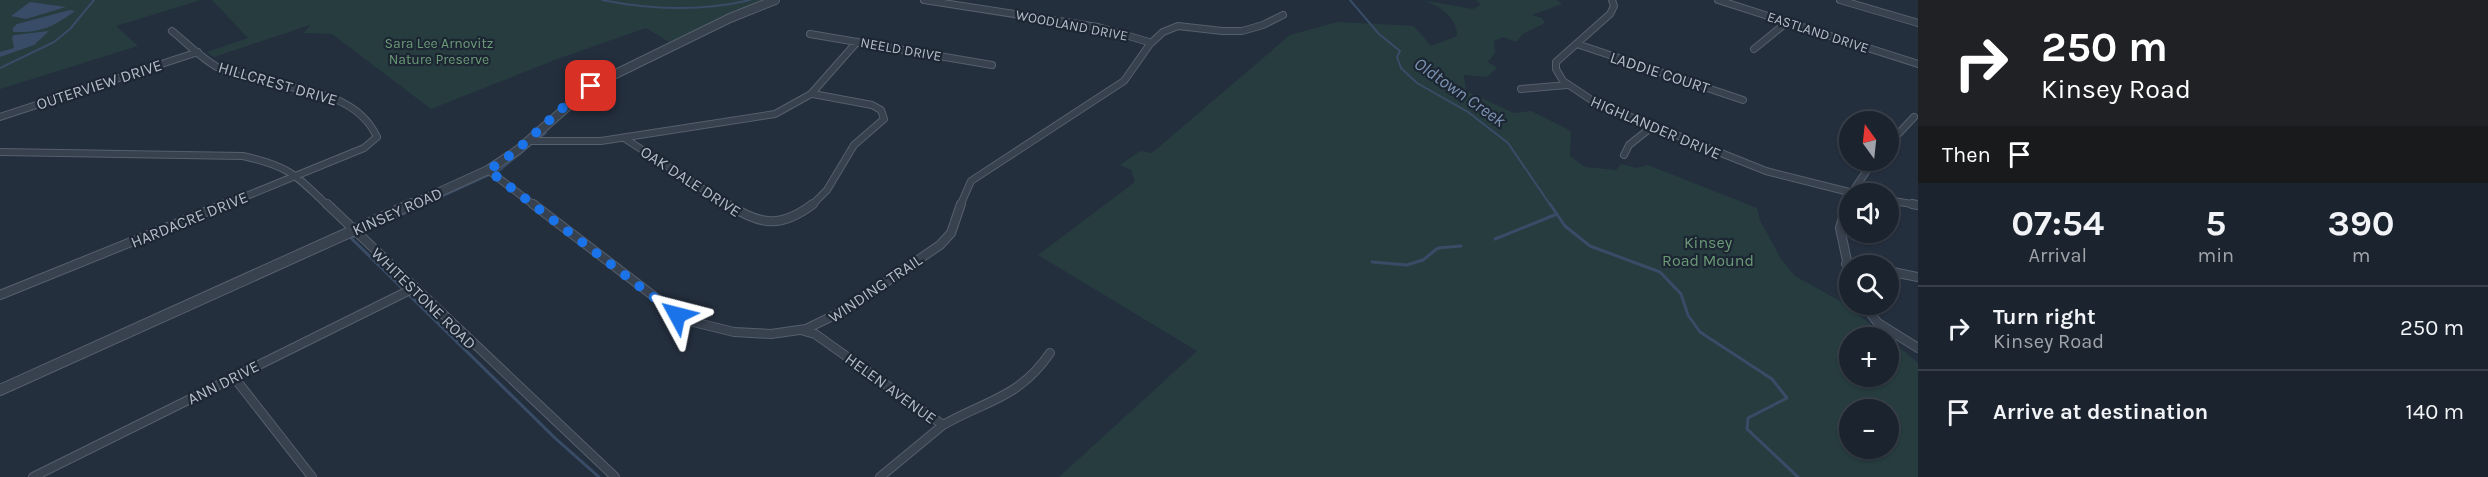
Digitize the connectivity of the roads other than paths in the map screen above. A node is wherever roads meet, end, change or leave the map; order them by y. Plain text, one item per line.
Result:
1 (775, 0) edge
2 (924, 0) edge
3 (1612, 0) edge
4 (1718, 0) edge
5 (1840, 0) edge
6 (1283, 15) dead end
7 (1786, 23) junction
8 (1918, 23) edge
9 (172, 31) dead end
10 (810, 33) dead end
11 (857, 42) junction
12 (1149, 42) junction
13 (1577, 44) junction
14 (1754, 49) dead end
15 (198, 52) junction
16 (1918, 64) edge
17 (992, 65) dead end
18 (1567, 84) junction
19 (1521, 89) dead end
20 (813, 94) junction
21 (1743, 100) dead end
22 (0, 117) edge
23 (1914, 117) dead end
24 (1653, 126) junction
25 (1899, 133) edge
26 (624, 138) junction
27 (376, 139) joint
28 (529, 141) junction
29 (0, 152) edge
30 (1624, 155) dead end
31 (488, 170) junction
32 (296, 175) junction
33 (1839, 191) edge
34 (1899, 202) edge
35 (1918, 205) edge
36 (354, 231) junction
37 (1899, 273) edge
38 (1918, 277) edge
39 (414, 288) junction
40 (0, 295) edge
41 (1872, 315) edge
42 (799, 330) junction
43 (1918, 348) edge
44 (1050, 353) dead end
45 (233, 376) junction
46 (0, 390) edge
47 (943, 425) junction
48 (33, 477) edge
49 (312, 477) edge
50 (615, 477) edge
51 (880, 477) edge

1 - 28 street, KINSEY ROAD
2 - 12 street, WOODLAND DRIVE
3 - 13 street
4 - 7 street, EASTLAND DRIVE
5 - 8 street
6 - 12 street
7 - 14 street
7 - 16 street, EASTLAND DRIVE
9 - 15 street, HILLCREST DRIVE
10 - 11 street, NEELD DRIVE
11 - 17 street, NEELD DRIVE
11 - 20 street
12 - 42 street, WINDING TRAIL
13 - 18 street
13 - 21 street, LADDIE COURT
15 - 22 street, OUTERVIEW DRIVE
15 - 27 street, HILLCREST DRIVE
18 - 19 street
18 - 24 street, HIGHLANDER DRIVE
20 - 26 street
20 - 26 street, OAK DALE DRIVE
23 - 25 street
24 - 30 street
24 - 33 street, HIGHLANDER DRIVE
26 - 28 street
27 - 32 street, HARDACRE DRIVE
28 - 31 street, KINSEY ROAD
29 - 32 street, WHITESTONE ROAD
31 - 36 street, KINSEY ROAD
31 - 42 street, WINDING TRAIL
32 - 36 street, WHITESTONE ROAD
32 - 40 street, HARDACRE DRIVE
34 - 35 street
36 - 39 street, WHITESTONE ROAD
36 - 46 street, KINSEY ROAD
37 - 38 street
39 - 45 street, ANN DRIVE
39 - 50 street, WHITESTONE ROAD
41 - 43 street
42 - 47 street, HELEN AVENUE
44 - 47 street
45 - 48 street, ANN DRIVE
45 - 49 street
47 - 51 street, HELEN AVENUE

